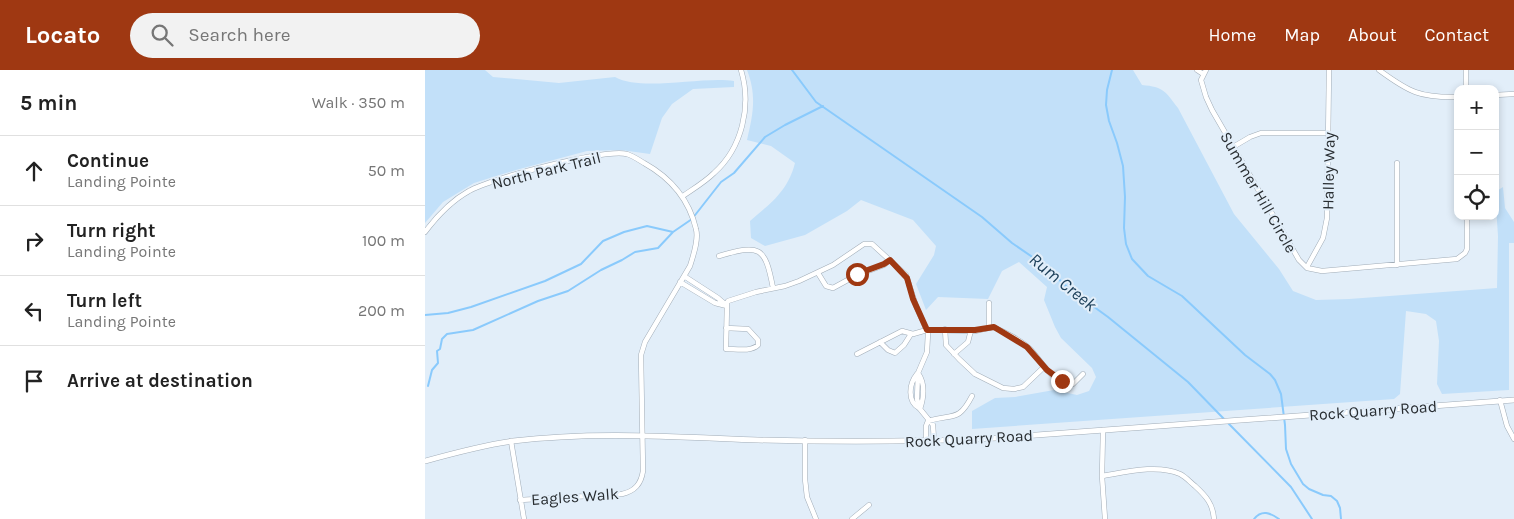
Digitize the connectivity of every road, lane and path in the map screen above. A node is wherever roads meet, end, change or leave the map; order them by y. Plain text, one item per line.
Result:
1 (741, 70) edge
2 (1197, 70) edge
3 (1329, 70) edge
4 (1379, 70) edge
5 (1466, 70) edge
6 (1205, 72) edge
7 (1466, 85) edge
8 (1514, 94) edge
9 (1499, 95) edge
10 (1454, 97) edge
11 (1328, 132) junction
12 (1233, 147) junction
13 (1397, 163) dead end
14 (683, 196) junction
15 (1467, 220) edge
16 (425, 232) edge
17 (719, 256) dead end
18 (890, 260) junction
19 (1397, 265) junction
20 (1307, 267) junction
21 (818, 273) junction
22 (684, 276) junction
23 (680, 282) junction
24 (773, 288) junction
25 (989, 303) dead end
26 (727, 306) junction
27 (989, 327) junction
28 (727, 328) junction
29 (945, 329) junction
30 (927, 330) junction
31 (971, 330) junction
32 (911, 334) junction
33 (880, 342) junction
34 (857, 354) dead end
35 (954, 354) junction
36 (1044, 367) junction
37 (918, 373) junction
38 (1083, 374) dead end
39 (972, 396) dead end
40 (1500, 400) junction
41 (1514, 400) edge
42 (920, 409) junction
43 (928, 421) junction
44 (1103, 430) junction
45 (642, 437) junction
46 (1514, 439) edge
47 (805, 440) junction
48 (511, 441) junction
49 (926, 441) junction
50 (934, 441) junction
51 (425, 461) edge
52 (1103, 476) junction
53 (520, 500) junction
54 (869, 505) dead end
55 (523, 519) edge
56 (816, 519) edge
57 (852, 519) edge
58 (1105, 519) edge
59 (1214, 519) edge

1 - 14 street
2 - 6 street
3 - 11 street, Halley Way
4 - 10 street
5 - 7 street
6 - 12 street, Summer Hill Circle
8 - 9 street
11 - 12 street
11 - 20 street, Halley Way
12 - 20 street, Summer Hill Circle
13 - 19 street
14 - 16 street, North Park Trail
14 - 22 street, North Park Trail
15 - 19 street, Summer Hill Circle
17 - 24 street
18 - 21 street
18 - 21 street
18 - 30 street
19 - 20 street, Summer Hill Circle
21 - 24 street
22 - 23 street, North Park Trail
22 - 26 street
23 - 26 street
23 - 45 street, North Park Trail
24 - 26 street
25 - 27 street
26 - 28 street
27 - 31 street
27 - 36 street
28 - 28 street
29 - 30 street
29 - 31 street
29 - 35 street
30 - 32 street
30 - 37 street
31 - 35 street
32 - 33 street
32 - 33 street
33 - 34 street
35 - 36 street
36 - 38 street
37 - 42 street
37 - 42 street
39 - 43 street
40 - 41 street, Rock Quarry Road
40 - 44 street, Rock Quarry Road
40 - 46 street
42 - 43 street
43 - 49 street
43 - 50 street
44 - 50 street, Rock Quarry Road
44 - 52 street
45 - 47 street, Rock Quarry Road
45 - 48 street, Rock Quarry Road
45 - 53 street, Eagles Walk
47 - 49 street, Rock Quarry Road
47 - 56 street
48 - 51 street, Rock Quarry Road
48 - 53 street
49 - 50 street, Rock Quarry Road
52 - 58 street
52 - 59 street
53 - 55 street
54 - 57 street

